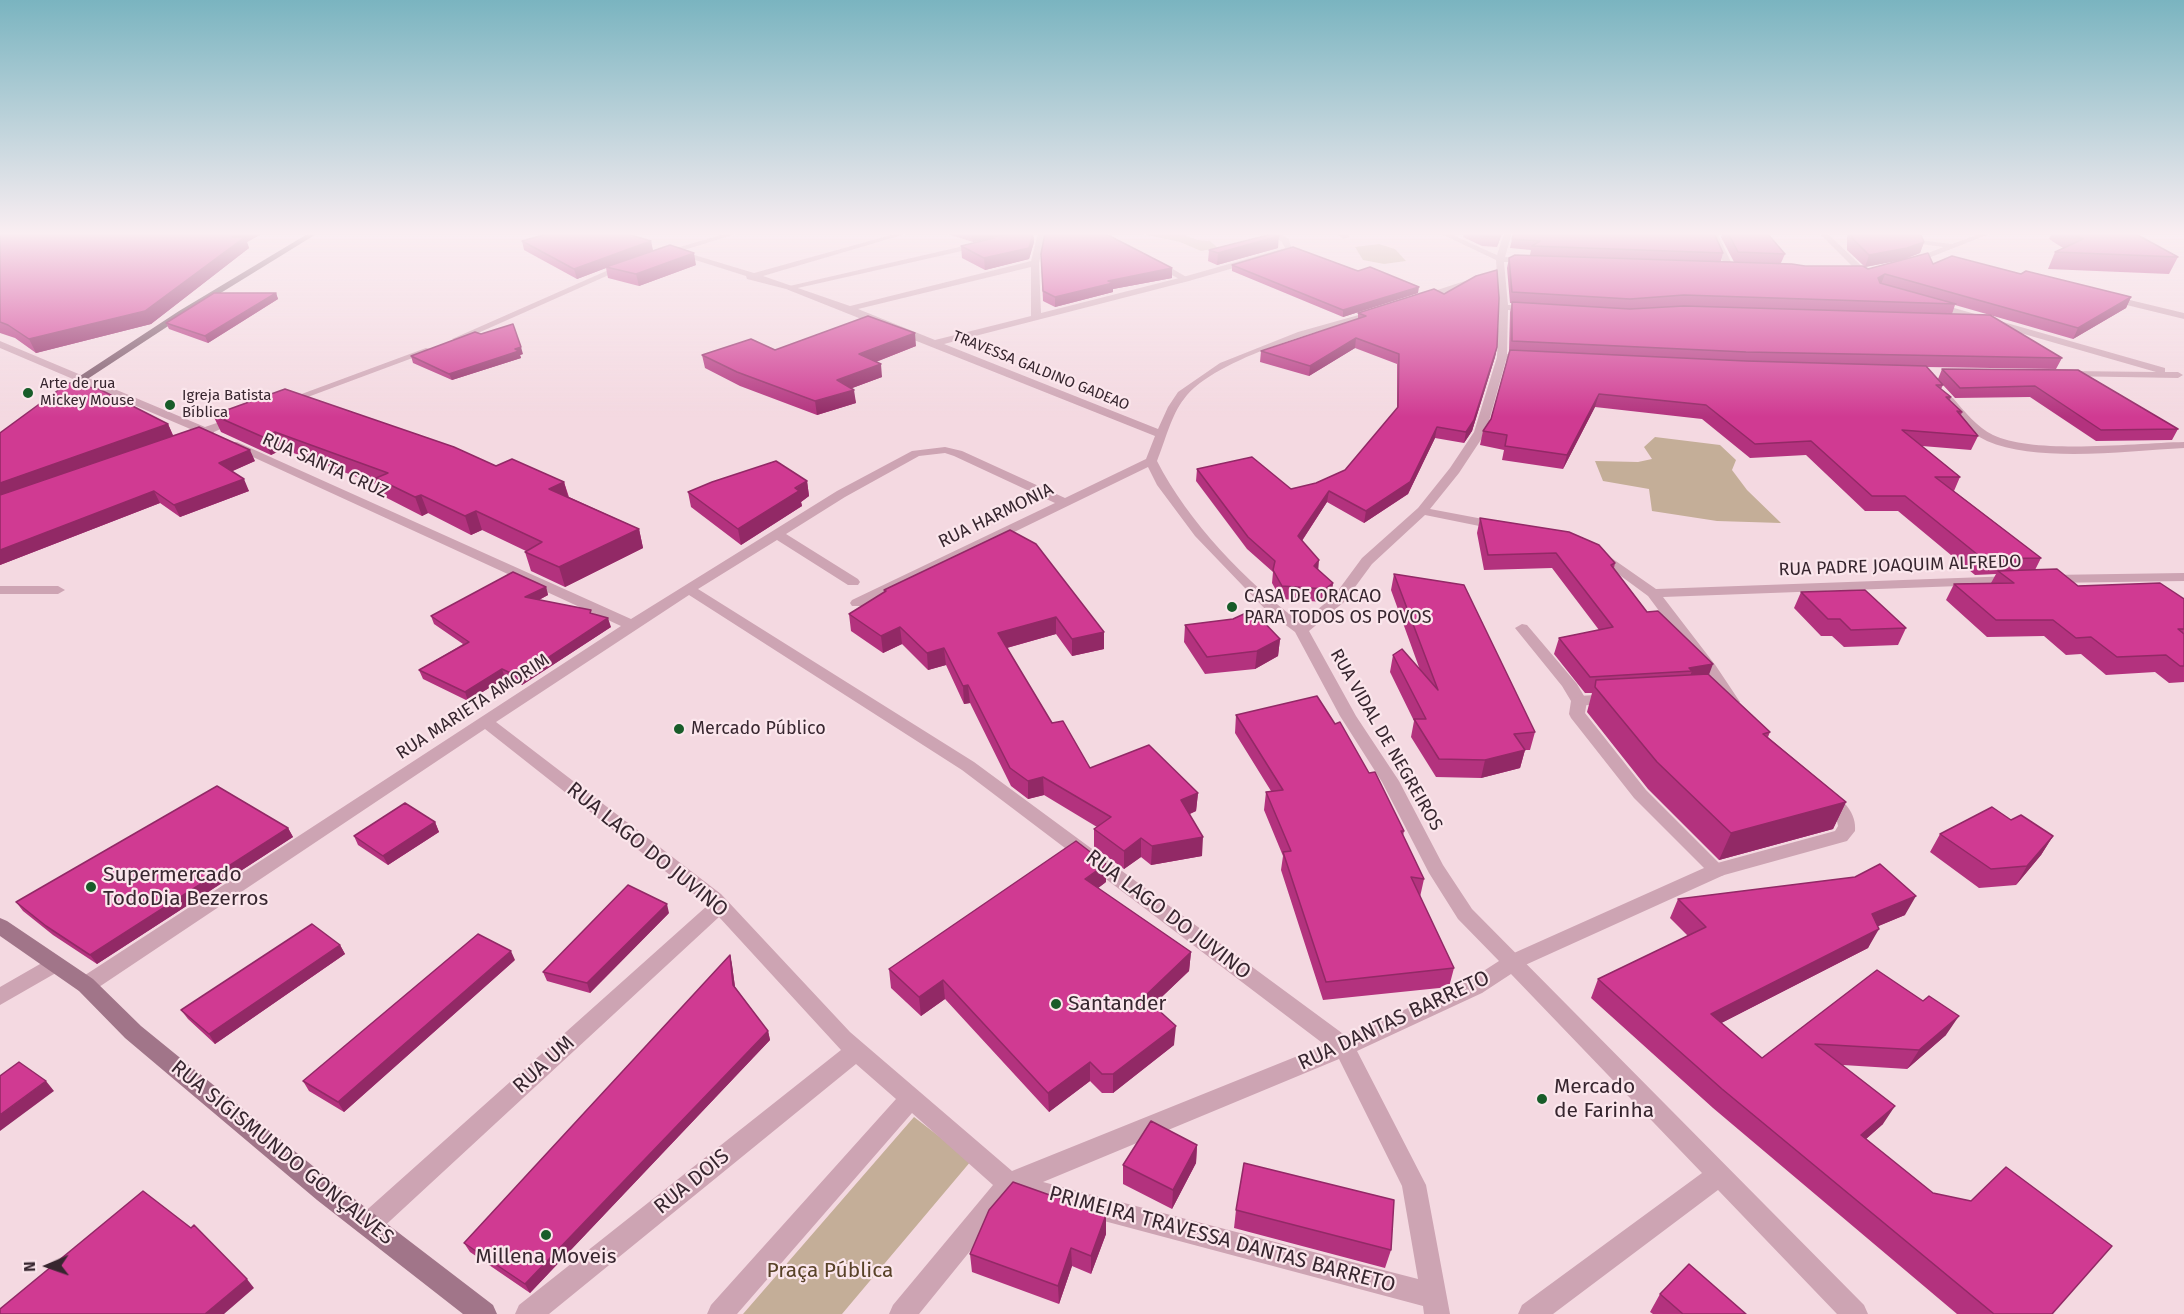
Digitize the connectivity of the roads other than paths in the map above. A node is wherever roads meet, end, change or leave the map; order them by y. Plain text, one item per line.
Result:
1 (215, 294) edge
2 (558, 294) edge
3 (809, 294) edge
4 (908, 294) edge
5 (1036, 294) edge
6 (1124, 294) edge
7 (1429, 294) edge
8 (1503, 294) edge
9 (2104, 297) edge
10 (1405, 302) edge
11 (1924, 302) edge
12 (1504, 307) junction
13 (849, 309) junction
14 (1384, 309) edge
15 (1539, 310) edge
16 (1036, 316) junction
17 (2184, 316) edge
18 (1943, 320) edge
19 (1990, 321) junction
20 (0, 344) edge
21 (932, 344) junction
22 (1502, 357) junction
23 (1536, 358) edge
24 (2057, 374) edge
25 (2181, 376) edge
26 (78, 379) junction
27 (1940, 390) edge
28 (43, 404) edge
29 (270, 408) edge
30 (248, 415) edge
31 (204, 431) junction
32 (1163, 435) junction
33 (183, 439) edge
34 (2184, 445) edge
35 (1151, 461) junction
36 (1066, 503) junction
37 (1422, 511) junction
38 (1510, 528) edge
39 (776, 534) junction
40 (1582, 546) edge
41 (2184, 577) edge
42 (853, 582) dead end
43 (0, 590) edge
44 (58, 590) dead end
45 (690, 590) junction
46 (1653, 593) junction
47 (857, 603) dead end
48 (632, 626) junction
49 (1522, 628) dead end
50 (1301, 630) junction
51 (1724, 691) junction
52 (1702, 693) edge
53 (1624, 698) edge
54 (1579, 701) junction
55 (1743, 716) edge
56 (486, 722) junction
57 (1813, 786) edge
58 (1717, 870) junction
59 (719, 906) junction
60 (0, 926) edge
61 (1512, 963) junction
62 (54, 964) junction
63 (86, 985) junction
64 (0, 997) edge
65 (1344, 1047) junction
66 (856, 1051) junction
67 (911, 1098) junction
68 (1719, 1175) junction
69 (1010, 1184) junction
70 (369, 1224) junction
71 (1435, 1305) edge
72 (484, 1314) edge
73 (528, 1314) edge
74 (720, 1314) edge
75 (902, 1314) edge
76 (1532, 1314) edge
77 (1855, 1314) edge

1 - 26 main road
2 - 29 street
3 - 13 street, TRAVESSA GALDINO GADEAO
4 - 13 street
5 - 16 street
6 - 16 street
7 - 10 street
8 - 12 street
9 - 17 street
11 - 19 street
12 - 15 street
12 - 22 street
13 - 21 street, TRAVESSA GALDINO GADEAO
14 - 32 street
16 - 21 street
18 - 19 street
19 - 25 street
20 - 26 street, RUA SANTA CRUZ
21 - 32 street, TRAVESSA GALDINO GADEAO
22 - 23 street
22 - 37 street
24 - 25 street
26 - 28 main road
26 - 31 street, RUA SANTA CRUZ
27 - 34 street
30 - 31 street
31 - 33 street
31 - 48 street, RUA SANTA CRUZ
32 - 35 street
35 - 36 street, RUA HARMONIA
35 - 50 street, RUA VIDAL DE NEGREIROS
36 - 39 street, RUA MARIETA AMORIM
36 - 47 street, RUA HARMONIA
37 - 38 street
37 - 50 street
39 - 42 street
39 - 45 street, RUA MARIETA AMORIM
40 - 46 street
41 - 46 street, RUA PADRE JOAQUIM ALFREDO
43 - 44 street
45 - 48 street, RUA MARIETA AMORIM
45 - 65 street, RUA LAGO DO JUVINO
46 - 51 street
48 - 56 street, RUA MARIETA AMORIM
49 - 54 street
50 - 61 street, RUA VIDAL DE NEGREIROS
51 - 52 street
51 - 55 street
53 - 54 street
54 - 58 street
56 - 59 street, RUA LAGO DO JUVINO
56 - 63 street, RUA MARIETA AMORIM
57 - 58 street, RUA DANTAS BARRETO
58 - 61 street, RUA DANTAS BARRETO
59 - 66 street, RUA LAGO DO JUVINO
59 - 70 street, RUA UM
60 - 62 main road, RUA SIGISMUNDO GONÇALVES
61 - 65 street, RUA DANTAS BARRETO
61 - 68 street
62 - 63 main road, RUA SIGISMUNDO GONÇALVES
62 - 64 street
63 - 70 main road, RUA SIGISMUNDO GONÇALVES
65 - 69 street, RUA DANTAS BARRETO
65 - 71 street, RUA LAGO DO JUVINO
66 - 67 street, RUA LAGO DO JUVINO
66 - 73 street, RUA DOIS
67 - 69 street, RUA LAGO DO JUVINO
67 - 74 street
68 - 76 street
68 - 77 street
69 - 71 street, PRIMEIRA TRAVESSA DANTAS BARRETO
69 - 75 street, RUA DANTAS BARRETO
70 - 72 main road, RUA SIGISMUNDO GONÇALVES

